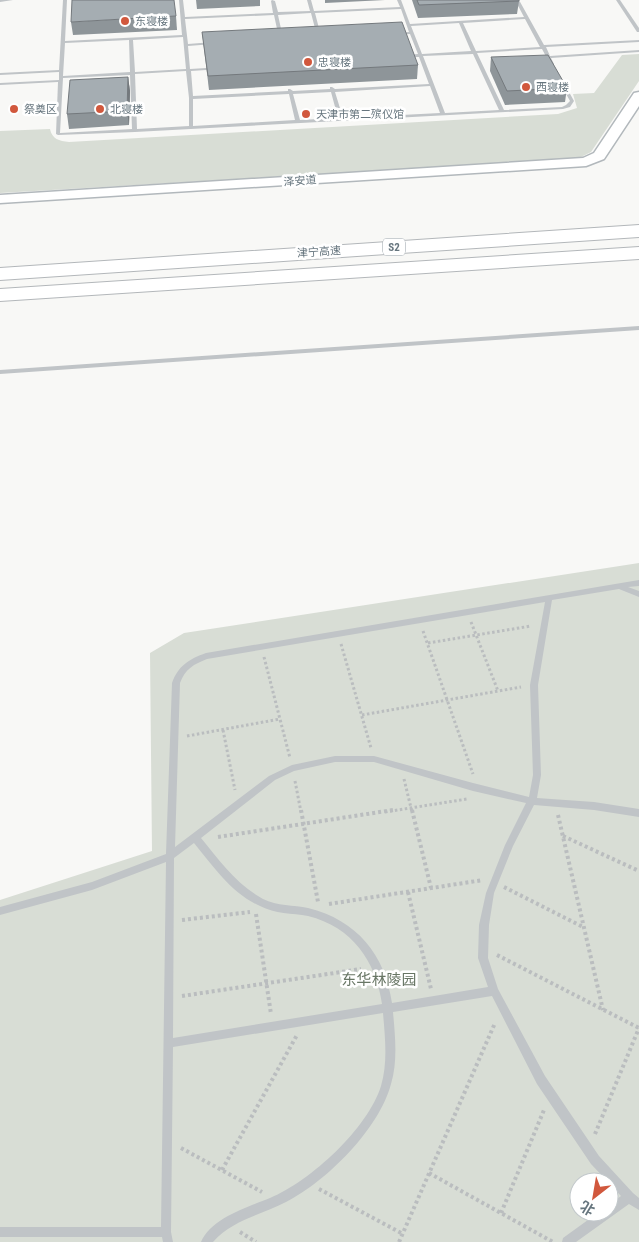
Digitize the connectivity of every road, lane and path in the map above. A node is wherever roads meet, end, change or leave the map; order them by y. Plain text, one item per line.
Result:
1 (0, 0) edge
2 (11, 0) edge
3 (65, 0) edge
4 (181, 0) edge
5 (276, 0) edge
6 (309, 0) edge
7 (399, 0) edge
8 (517, 0) edge
9 (618, 0) edge
10 (402, 8) junction
11 (312, 12) junction
12 (276, 14) junction
13 (182, 18) junction
14 (527, 18) junction
15 (460, 22) junction
16 (409, 24) junction
17 (639, 31) edge
18 (412, 33) junction
19 (393, 34) edge
20 (184, 36) junction
21 (329, 37) edge
22 (310, 38) edge
23 (131, 39) junction
24 (291, 39) edge
25 (320, 39) junction
26 (271, 40) edge
27 (281, 41) junction
28 (639, 41) edge
29 (63, 42) junction
30 (223, 42) edge
31 (185, 45) junction
32 (543, 47) junction
33 (639, 51) edge
34 (474, 53) junction
35 (420, 55) junction
36 (408, 56) edge
37 (548, 57) junction
38 (206, 69) edge
39 (189, 70) junction
40 (61, 71) junction
41 (132, 73) junction
42 (0, 74) edge
43 (61, 79) junction
44 (331, 83) edge
45 (0, 84) edge
46 (432, 85) junction
47 (289, 86) edge
48 (333, 90) junction
49 (291, 93) junction
50 (639, 96) edge
51 (191, 98) junction
52 (502, 111) junction
53 (443, 114) junction
54 (341, 120) junction
55 (298, 122) junction
56 (191, 128) junction
57 (135, 131) junction
58 (0, 199) edge
59 (639, 221) edge
60 (639, 231) edge
61 (474, 241) junction
62 (639, 254) edge
63 (0, 274) edge
64 (150, 274) junction
65 (0, 295) edge
66 (639, 328) edge
67 (0, 372) edge
68 (639, 584) edge
69 (620, 587) junction
70 (639, 594) edge
71 (549, 599) junction
72 (467, 613) junction
73 (420, 620) junction
74 (532, 626) dead end
75 (338, 634) junction
76 (476, 636) junction
77 (428, 643) junction
78 (261, 647) junction
79 (534, 685) junction
80 (498, 691) junction
81 (447, 700) junction
82 (362, 715) junction
83 (280, 719) junction
84 (223, 730) junction
85 (174, 738) junction
86 (374, 759) junction
87 (400, 765) junction
88 (292, 768) junction
89 (478, 788) junction
90 (492, 792) junction
91 (532, 801) junction
92 (238, 803) junction
93 (555, 804) junction
94 (411, 808) junction
95 (639, 813) edge
96 (303, 824) junction
97 (199, 834) junction
98 (563, 836) junction
99 (170, 856) junction
100 (639, 871) edge
101 (495, 880) junction
102 (431, 888) junction
103 (408, 892) junction
104 (319, 905) junction
105 (281, 908) junction
106 (0, 911) edge
107 (256, 911) junction
108 (170, 922) junction
109 (584, 927) junction
110 (483, 948) junction
111 (377, 966) junction
112 (266, 983) junction
113 (494, 992) junction
114 (169, 998) junction
115 (434, 1002) junction
116 (502, 1006) junction
117 (388, 1010) junction
118 (603, 1010) junction
119 (304, 1022) junction
120 (273, 1027) junction
121 (639, 1028) edge
122 (169, 1043) junction
123 (550, 1094) junction
124 (180, 1147) dead end
125 (588, 1151) junction
126 (222, 1170) junction
127 (429, 1173) junction
128 (308, 1183) junction
129 (264, 1193) dead end
130 (628, 1197) junction
131 (619, 1204) edge
132 (639, 1205) edge
133 (501, 1213) junction
134 (594, 1222) edge
135 (0, 1232) edge
136 (403, 1234) junction
137 (167, 1237) edge
138 (206, 1242) edge
139 (399, 1242) edge
140 (553, 1242) edge
141 (567, 1242) edge

1 - 2 lane
3 - 29 lane
4 - 13 lane
5 - 12 lane
6 - 11 lane
7 - 10 lane
8 - 14 lane
9 - 17 lane
10 - 11 lane
10 - 16 lane
11 - 12 lane
11 - 25 lane
12 - 13 lane
12 - 27 lane
13 - 20 lane
14 - 15 lane
14 - 32 lane
15 - 16 lane
15 - 34 lane
16 - 18 lane
18 - 19 lane
18 - 35 lane
20 - 23 lane
20 - 31 lane
21 - 25 lane
22 - 25 lane
23 - 29 lane
23 - 41 lane
24 - 27 lane
26 - 27 lane
28 - 32 lane
29 - 40 lane
30 - 31 lane
31 - 39 lane
32 - 34 lane
32 - 37 lane
33 - 37 lane
34 - 35 lane
34 - 52 lane
35 - 36 lane
35 - 46 lane
37 - 52 lane
38 - 39 lane
39 - 41 lane
39 - 51 lane
40 - 42 lane
40 - 43 lane
41 - 43 lane
41 - 57 lane
43 - 45 lane
43 - 57 lane
44 - 48 lane
46 - 48 lane
46 - 53 lane
47 - 49 lane
48 - 49 lane
48 - 54 lane
49 - 51 lane
49 - 55 lane
50 - 58 street, 泽安道
51 - 56 lane
52 - 53 lane
53 - 54 lane
54 - 55 lane
55 - 56 lane
56 - 57 lane
59 - 61 highway
60 - 61 highway, 津宁高速 / S2
61 - 64 highway, 津宁高速 / S2
62 - 64 highway, 津宁高速 / S2
63 - 64 highway, 津宁高速 / S2
64 - 65 highway, 津宁高速 / S2
66 - 67 lane
68 - 69 lane
69 - 70 lane
69 - 71 lane
71 - 72 lane
71 - 79 lane
72 - 73 lane
72 - 76 path
73 - 75 lane
73 - 77 path
74 - 76 path
75 - 78 lane
75 - 82 path
76 - 77 path
76 - 80 path
77 - 81 path
78 - 83 path
78 - 85 lane
79 - 80 path
79 - 91 lane
80 - 81 path
81 - 82 path
81 - 89 path
82 - 86 path
83 - 84 path
83 - 88 path
84 - 85 path
84 - 92 path
85 - 99 lane
86 - 87 lane
86 - 88 lane
87 - 89 lane
87 - 94 path
88 - 92 lane
88 - 96 path
89 - 90 lane
90 - 91 lane
90 - 94 path
91 - 93 lane
91 - 101 lane
92 - 97 lane
93 - 95 lane
93 - 98 path
94 - 96 path
94 - 102 path
96 - 97 path
96 - 104 path
97 - 99 lane
97 - 105 lane
98 - 100 path
98 - 109 path
99 - 106 lane
99 - 108 lane
101 - 102 path
101 - 109 path
101 - 110 lane
102 - 103 path
103 - 104 path
103 - 115 path
104 - 105 path
105 - 107 path
105 - 111 lane
107 - 108 path
107 - 112 path
108 - 114 lane
109 - 118 path
110 - 113 lane
110 - 118 path
111 - 112 path
111 - 117 lane
112 - 114 path
112 - 120 path
113 - 115 lane
113 - 116 lane
114 - 122 lane
115 - 117 lane
116 - 123 lane
116 - 127 path
117 - 119 lane
117 - 128 lane
118 - 121 path
119 - 120 lane
119 - 126 path
120 - 122 lane
121 - 125 path
122 - 137 lane
123 - 125 lane
123 - 133 path
124 - 126 path
125 - 130 lane
126 - 129 path
127 - 133 path
127 - 136 path
128 - 136 path
128 - 138 lane
130 - 131 lane
130 - 132 lane
133 - 140 path
134 - 141 lane
135 - 137 lane
136 - 139 path

